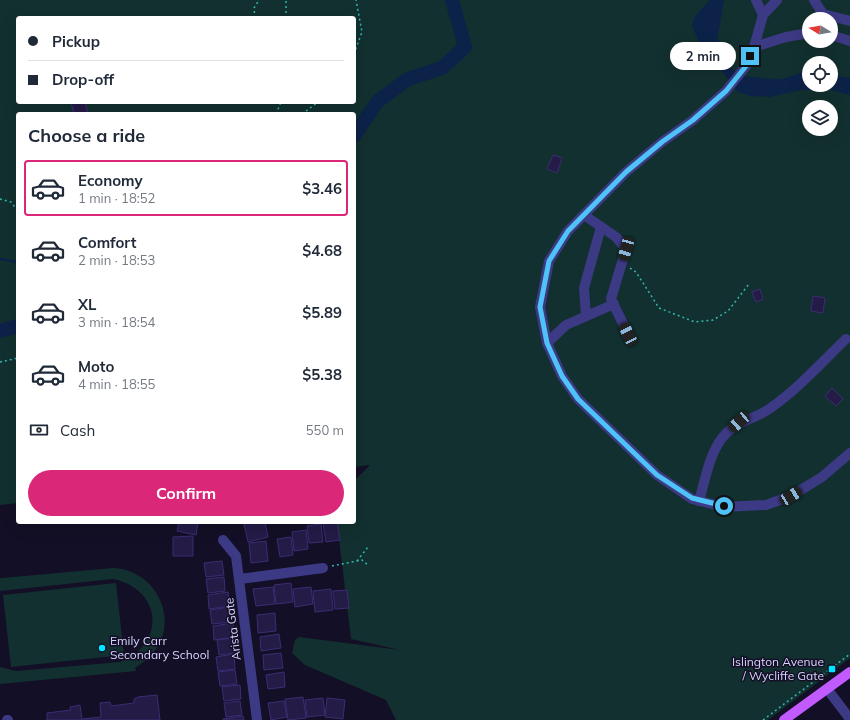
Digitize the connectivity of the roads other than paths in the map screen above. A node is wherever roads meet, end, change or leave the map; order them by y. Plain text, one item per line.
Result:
1 (756, 0) edge
2 (777, 0) edge
3 (814, 0) edge
4 (820, 12) edge
5 (763, 15) junction
6 (838, 19) edge
7 (850, 21) edge
8 (802, 34) edge
9 (838, 37) edge
10 (850, 41) edge
11 (754, 47) junction
12 (584, 215) junction
13 (601, 227) junction
14 (614, 304) junction
15 (586, 316) junction
16 (628, 334) dead end
17 (846, 339) dead end
18 (547, 343) junction
19 (850, 453) edge
20 (699, 501) junction
21 (223, 540) dead end
22 (323, 568) road end
23 (240, 579) junction
24 (850, 672) edge
25 (828, 690) junction
26 (850, 719) edge
27 (256, 720) edge
28 (784, 720) edge

1 - 5 street
2 - 5 street
3 - 4 street
5 - 11 street
6 - 7 street
8 - 11 street
9 - 10 street
11 - 12 street
12 - 13 street
12 - 18 street
13 - 14 street
13 - 15 street
14 - 15 street
14 - 16 street
15 - 18 street
17 - 20 street
18 - 20 street
19 - 20 street
21 - 23 street, Arista Gate
22 - 23 street
23 - 27 street, Arista Gate
24 - 25 main road
25 - 26 street
25 - 28 main road

